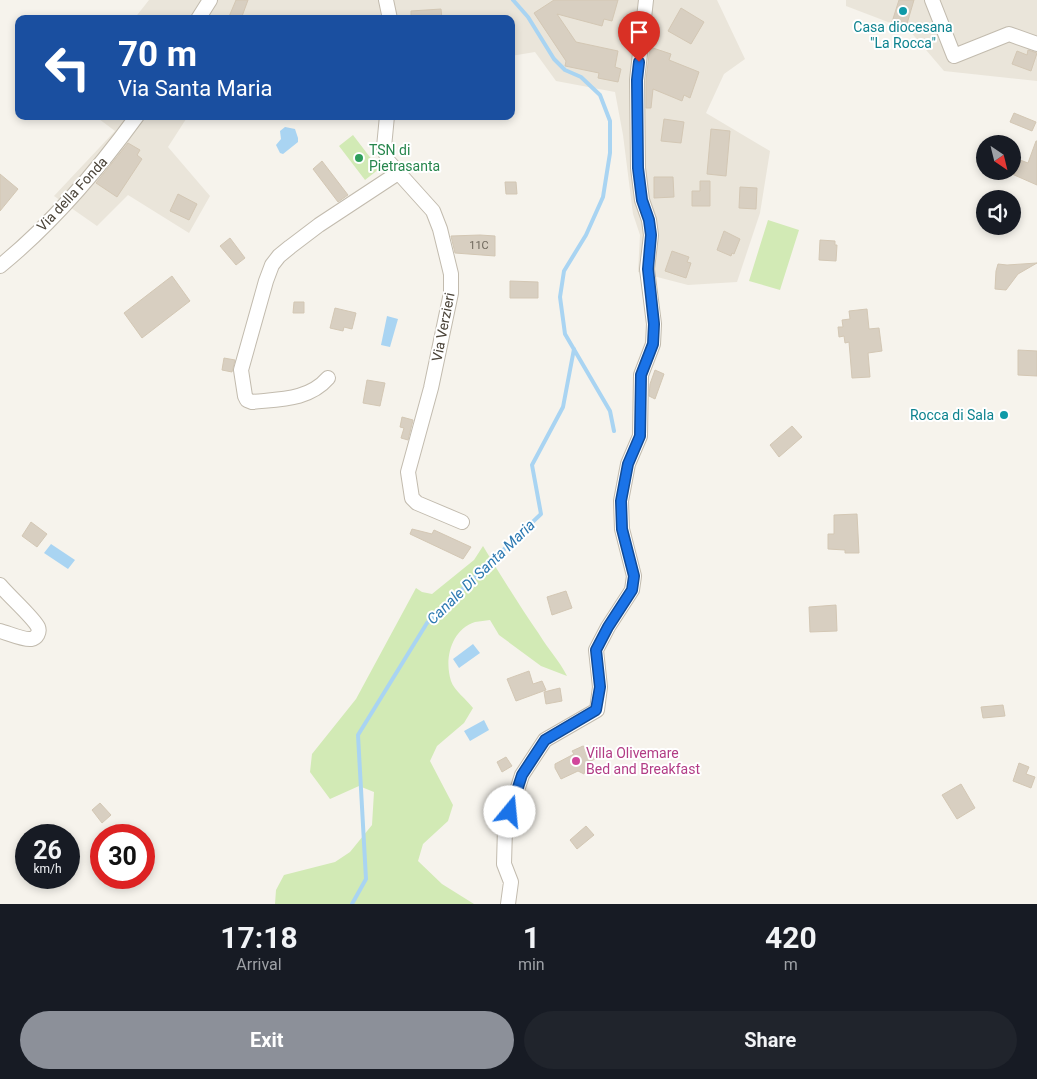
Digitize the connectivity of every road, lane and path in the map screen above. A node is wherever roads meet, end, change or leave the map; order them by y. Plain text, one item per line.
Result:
1 (210, 0) edge
2 (386, 0) edge
3 (646, 0) edge
4 (932, 0) edge
5 (201, 15) edge
6 (389, 15) edge
7 (1037, 44) edge
8 (134, 120) edge
9 (387, 120) edge
10 (398, 173) junction
11 (0, 266) edge
12 (328, 378) dead end
13 (462, 522) dead end
14 (0, 585) edge
15 (0, 631) edge
16 (508, 904) edge

1 - 5 street
2 - 6 street
3 - 16 street
4 - 7 street
8 - 11 street, Via della Fonda
9 - 10 street, Via Verzieri
10 - 12 street
10 - 13 street, Via Verzieri
14 - 15 street

